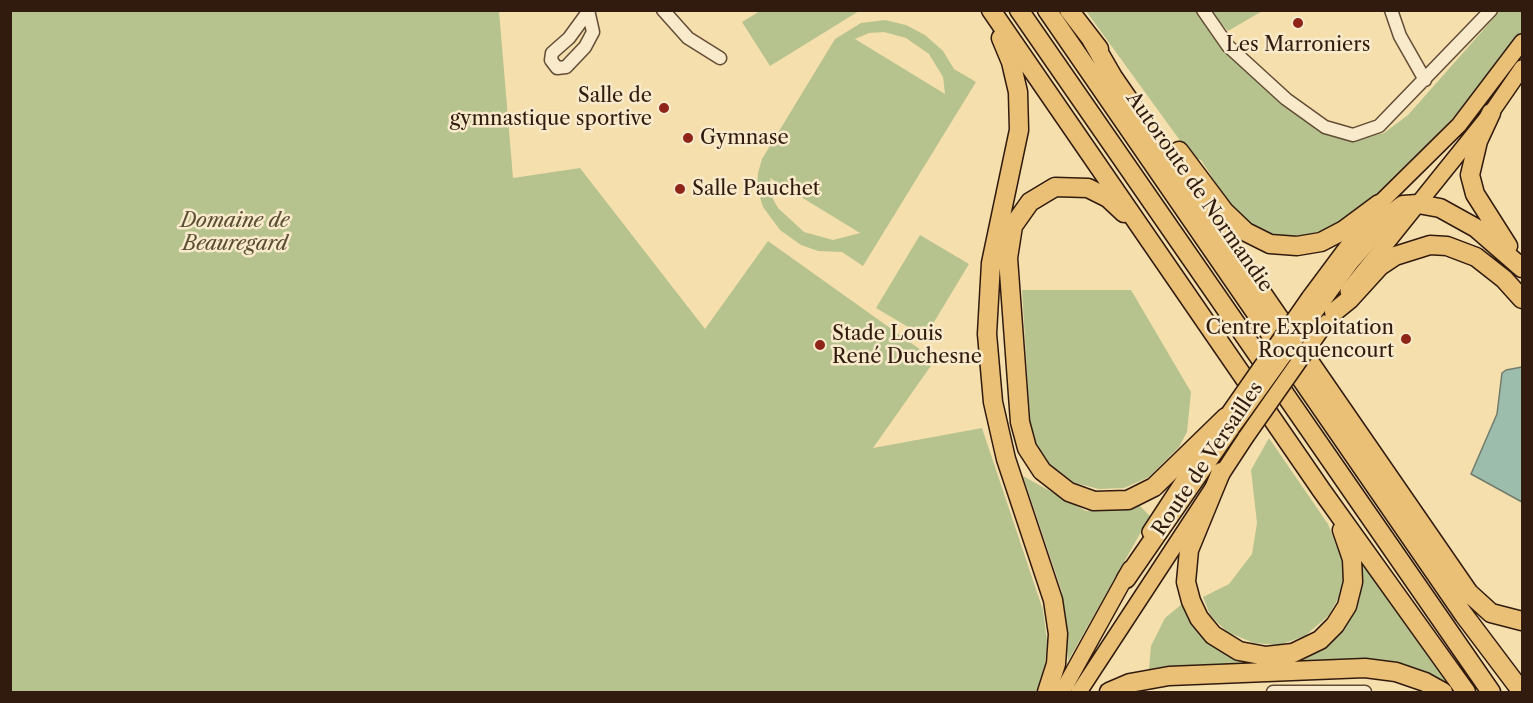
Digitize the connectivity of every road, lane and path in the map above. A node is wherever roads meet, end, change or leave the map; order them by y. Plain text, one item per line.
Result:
1 (663, 10) edge
2 (985, 10) edge
3 (991, 10) edge
4 (1019, 10) edge
5 (1047, 10) edge
6 (1069, 10) edge
7 (1203, 10) edge
8 (1390, 10) edge
9 (1491, 10) edge
10 (1091, 39) junction
11 (1522, 42) edge
12 (720, 58) dead end
13 (1522, 68) edge
14 (1425, 80) junction
15 (1491, 112) junction
16 (1379, 204) junction
17 (1418, 204) junction
18 (1156, 248) junction
19 (1520, 266) edge
20 (1522, 299) edge
21 (1321, 311) junction
22 (1230, 417) junction
23 (1221, 472) junction
24 (1322, 491) junction
25 (1126, 579) joint
26 (1522, 621) edge
27 (1522, 692) edge
28 (1047, 693) edge
29 (1062, 693) edge
30 (1078, 693) edge
31 (1109, 693) edge
32 (1273, 693) edge
33 (1365, 693) edge
34 (1443, 693) edge
35 (1466, 693) edge
36 (1491, 693) edge

1 - 12 street
2 - 28 highway
3 - 18 highway
4 - 36 highway
5 - 27 highway, Autoroute de Normandie
6 - 10 highway
7 - 14 street
8 - 14 street
9 - 14 street
10 - 16 highway
10 - 26 highway
11 - 16 main road, Route de Versailles
13 - 15 main road
15 - 17 main road
15 - 19 highway
16 - 21 main road, Route de Versailles
17 - 19 highway
17 - 21 highway
18 - 22 highway
18 - 24 highway
20 - 21 highway
21 - 22 highway, bridge
21 - 23 main road, Route de Versailles, bridge
22 - 25 highway
23 - 24 highway
23 - 30 main road, Route de Versailles
24 - 35 highway
25 - 29 main road
31 - 34 highway
32 - 33 street

